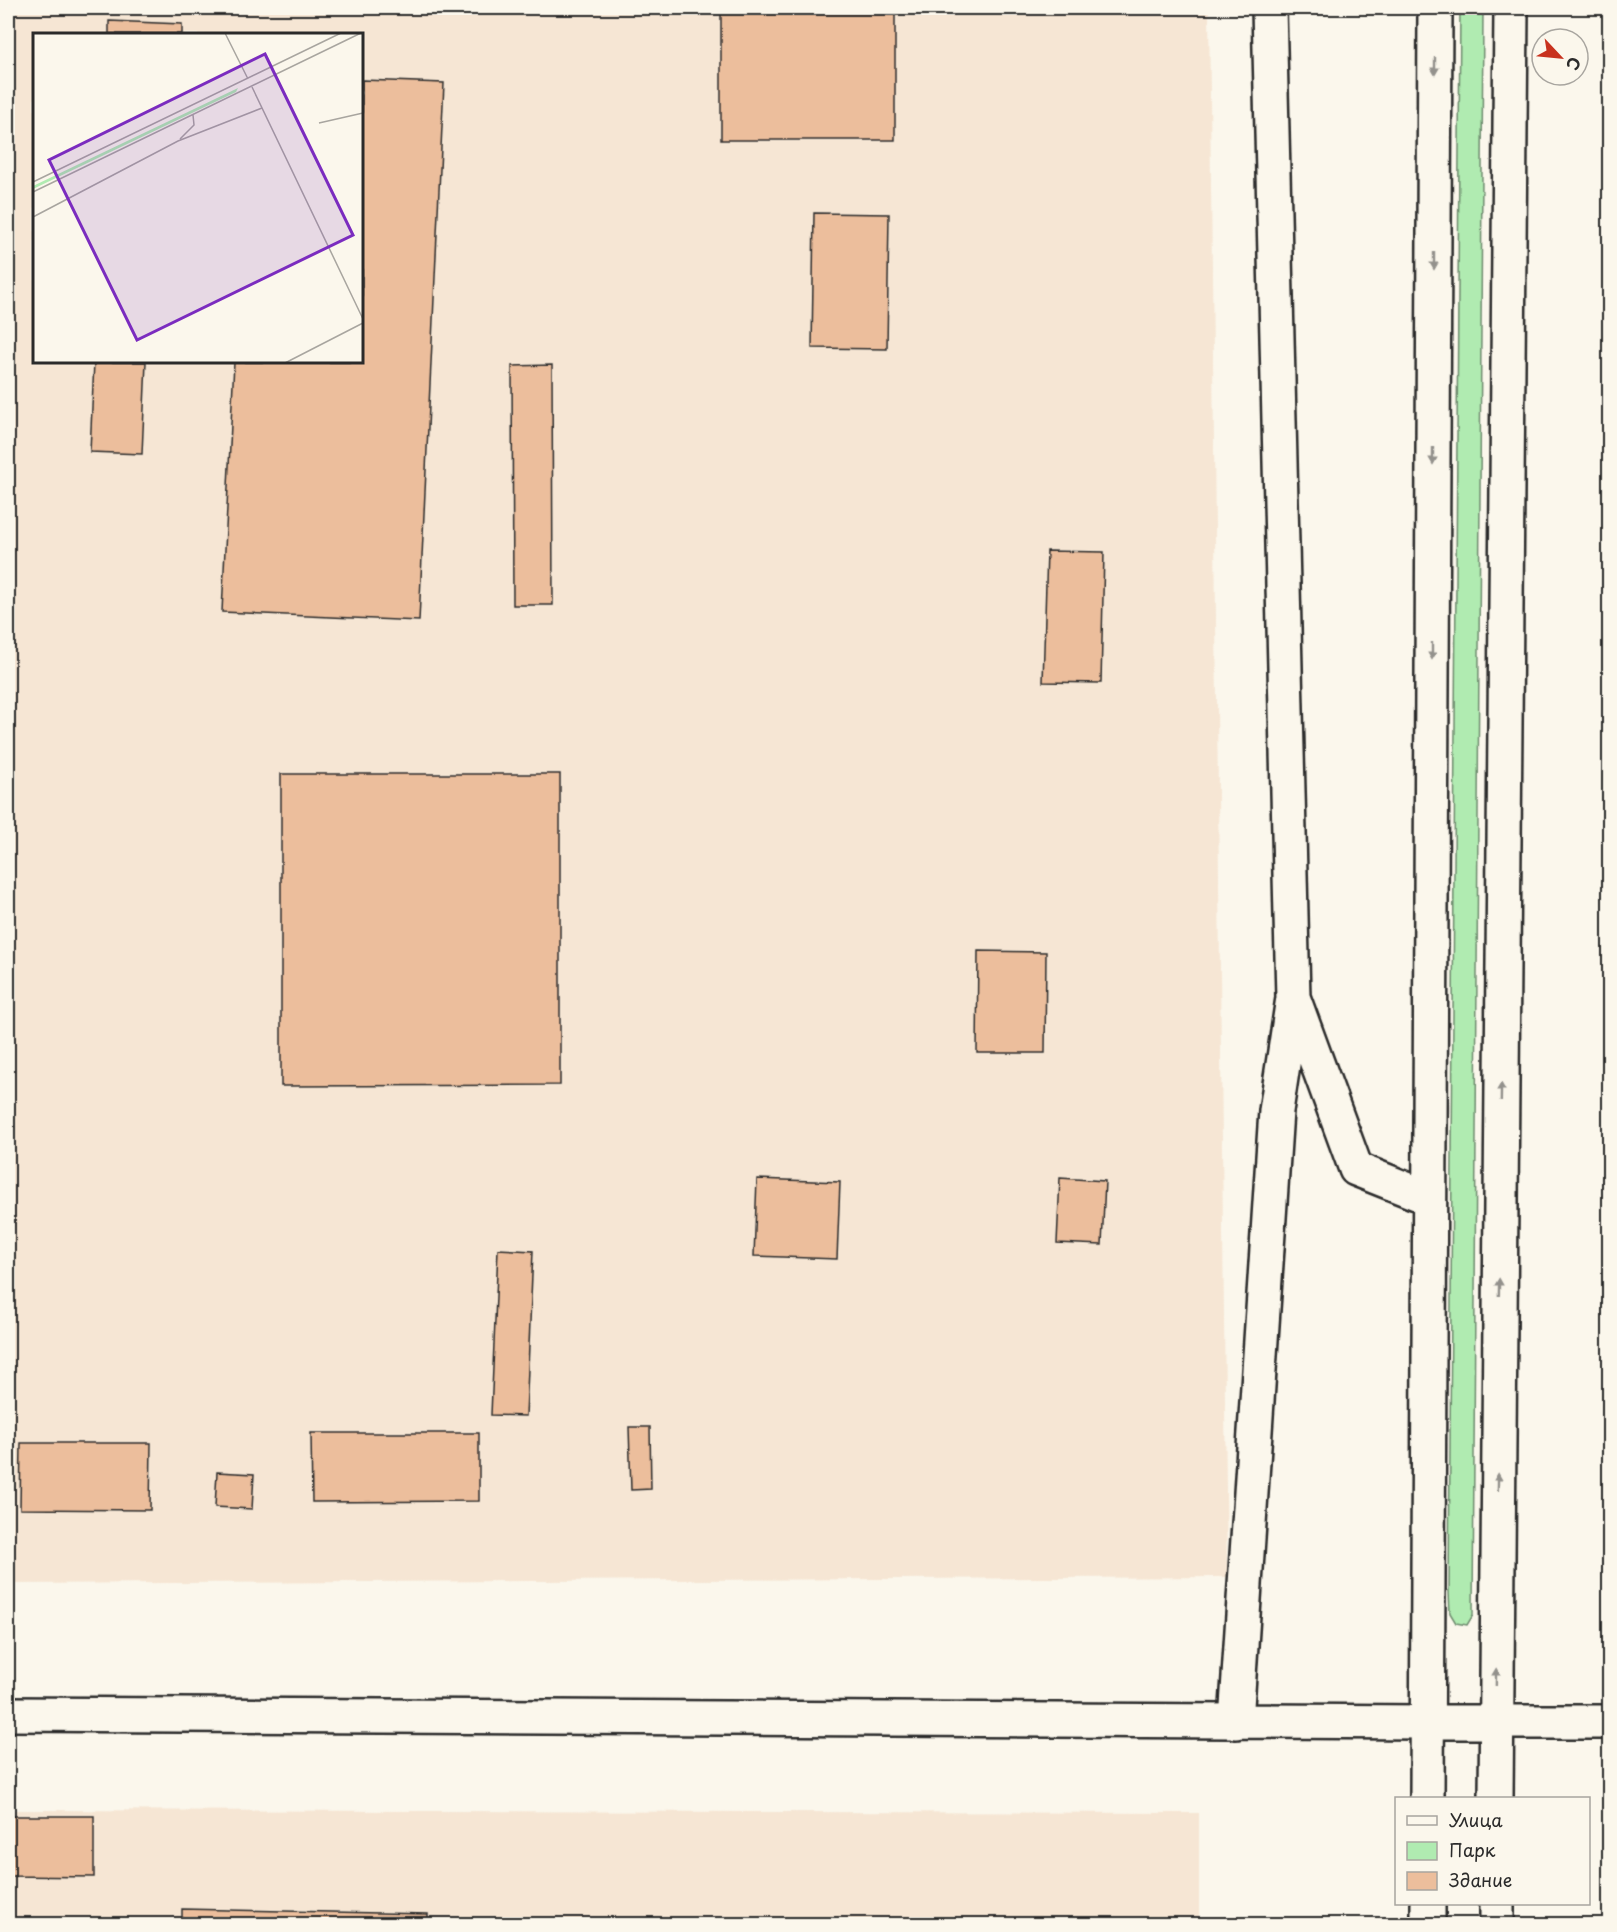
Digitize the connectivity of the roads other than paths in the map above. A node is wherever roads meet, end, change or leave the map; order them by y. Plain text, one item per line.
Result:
1 (1269, 8) edge
2 (1436, 8) edge
3 (1511, 8) edge
4 (1293, 998) junction
5 (1430, 1198) junction
6 (8, 1714) edge
7 (1236, 1722) junction
8 (1426, 1722) junction
9 (1495, 1722) junction
10 (1610, 1722) edge
11 (1427, 1797) edge
12 (1496, 1797) edge
13 (1428, 1905) edge
14 (1497, 1905) edge
15 (1428, 1924) edge
16 (1497, 1924) edge

1 - 4 main road
2 -> 5 main road
9 -> 3 main road
4 - 5 main road
4 - 7 main road
5 - 8 main road
6 - 7 main road
7 - 8 main road
8 - 9 main road
8 - 11 main road
9 - 10 main road
9 - 12 main road
13 - 15 main road
14 - 16 main road

